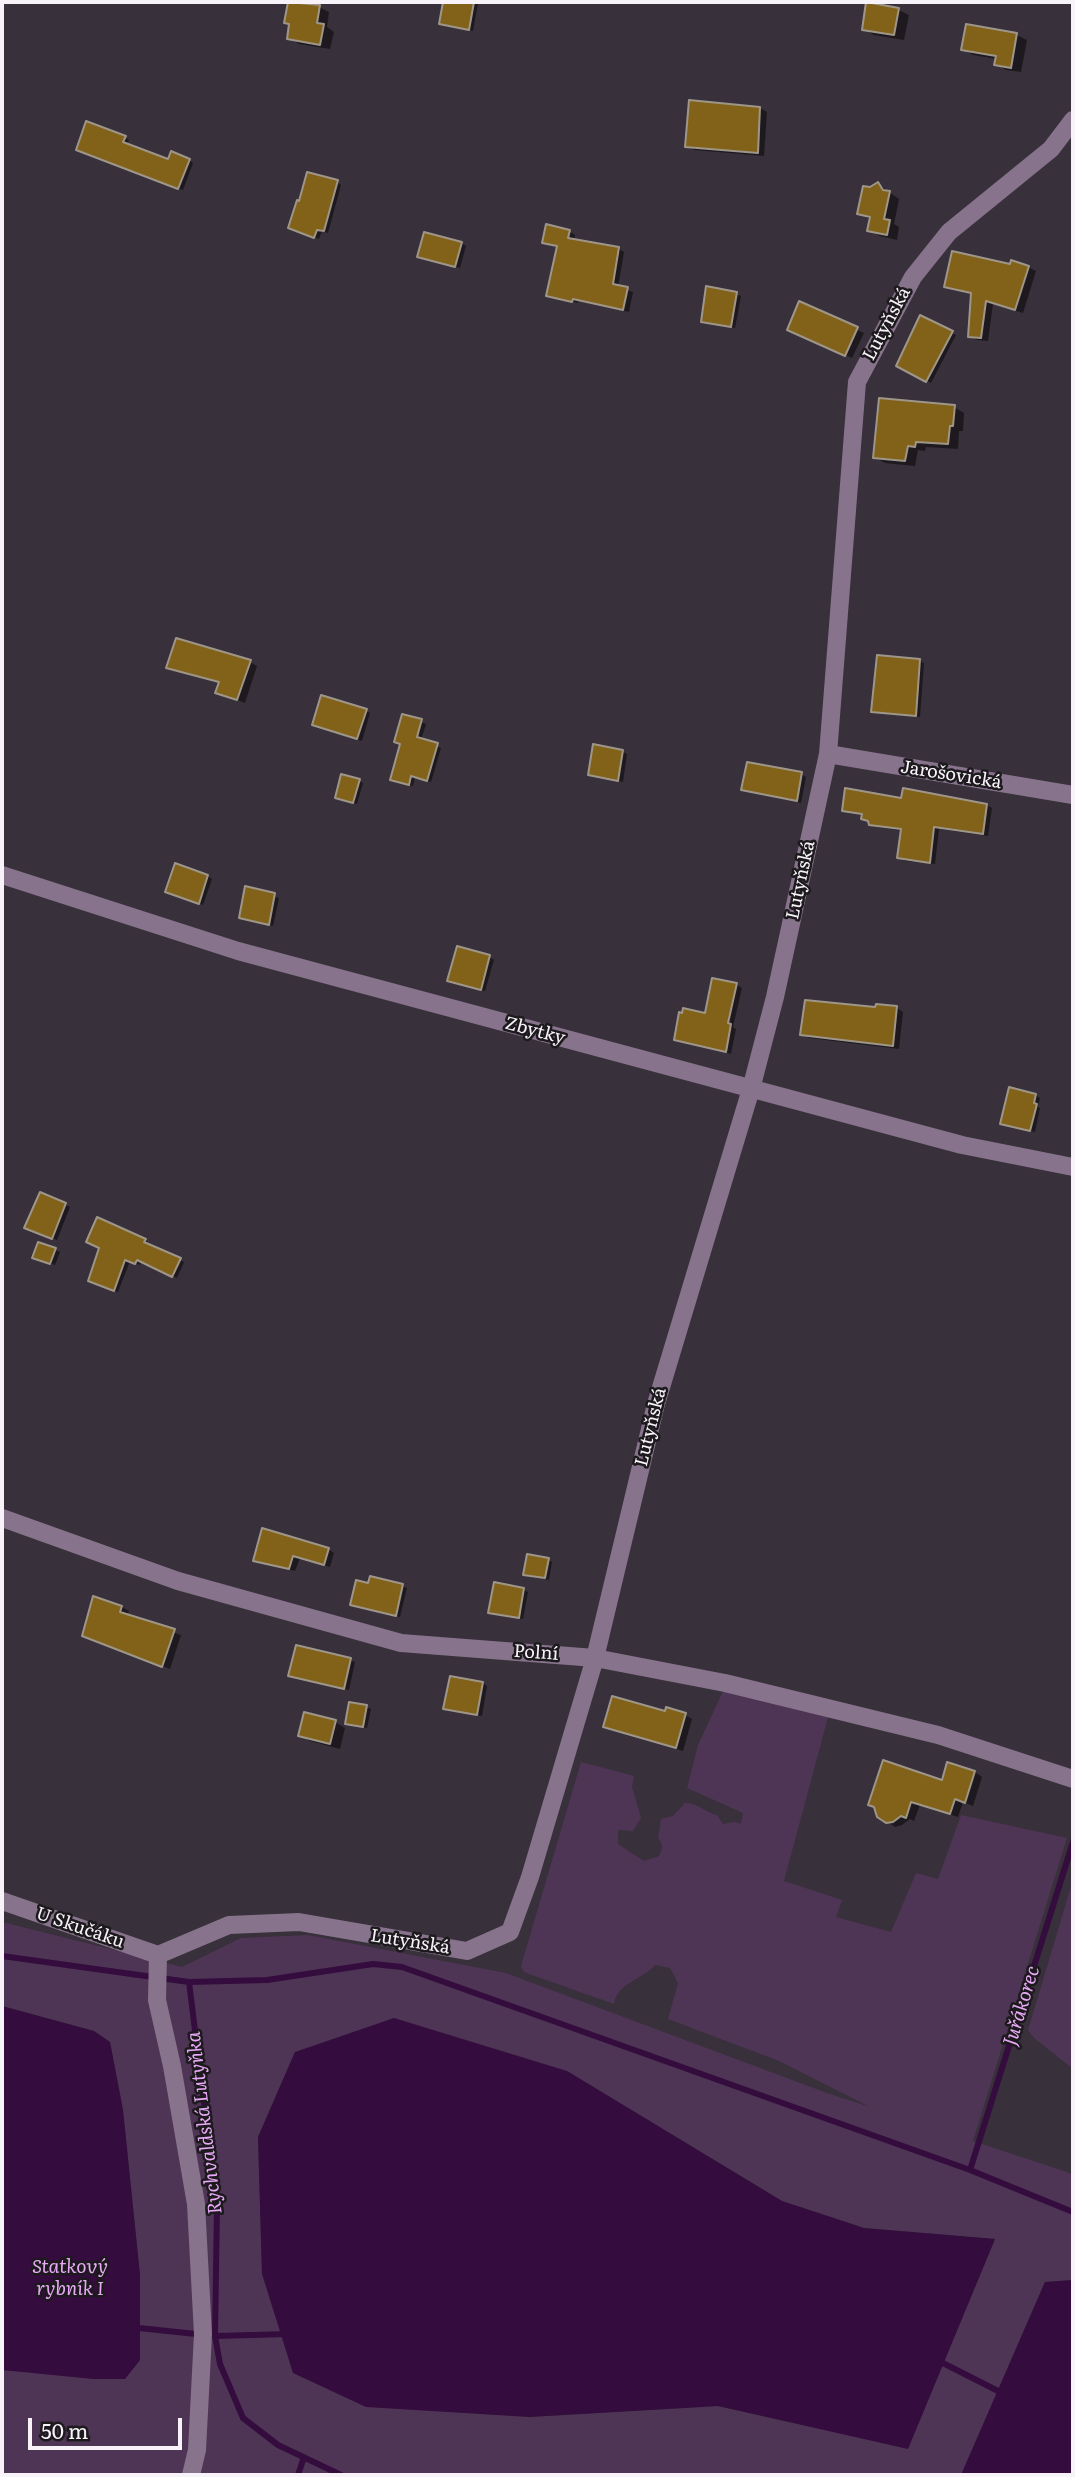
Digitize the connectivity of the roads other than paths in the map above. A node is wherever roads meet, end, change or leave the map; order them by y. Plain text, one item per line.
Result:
1 (1073, 120) edge
2 (828, 754) junction
3 (1073, 795) edge
4 (2, 874) edge
5 (751, 1089) junction
6 (1073, 1167) edge
7 (2, 1518) edge
8 (595, 1658) junction
9 (1073, 1779) edge
10 (2, 1901) edge
11 (158, 1955) junction
12 (191, 2475) edge

1 - 2 street, Lutyňská
2 - 3 street, Jarošovická
2 - 5 street, Lutyňská
4 - 5 street, Zbytky
5 - 6 street, Zbytky
5 - 8 street, Lutyňská
7 - 8 street, Polní
8 - 9 street, Polní
8 - 11 street, Lutyňská
10 - 11 street, U Skučáku
11 - 12 street

